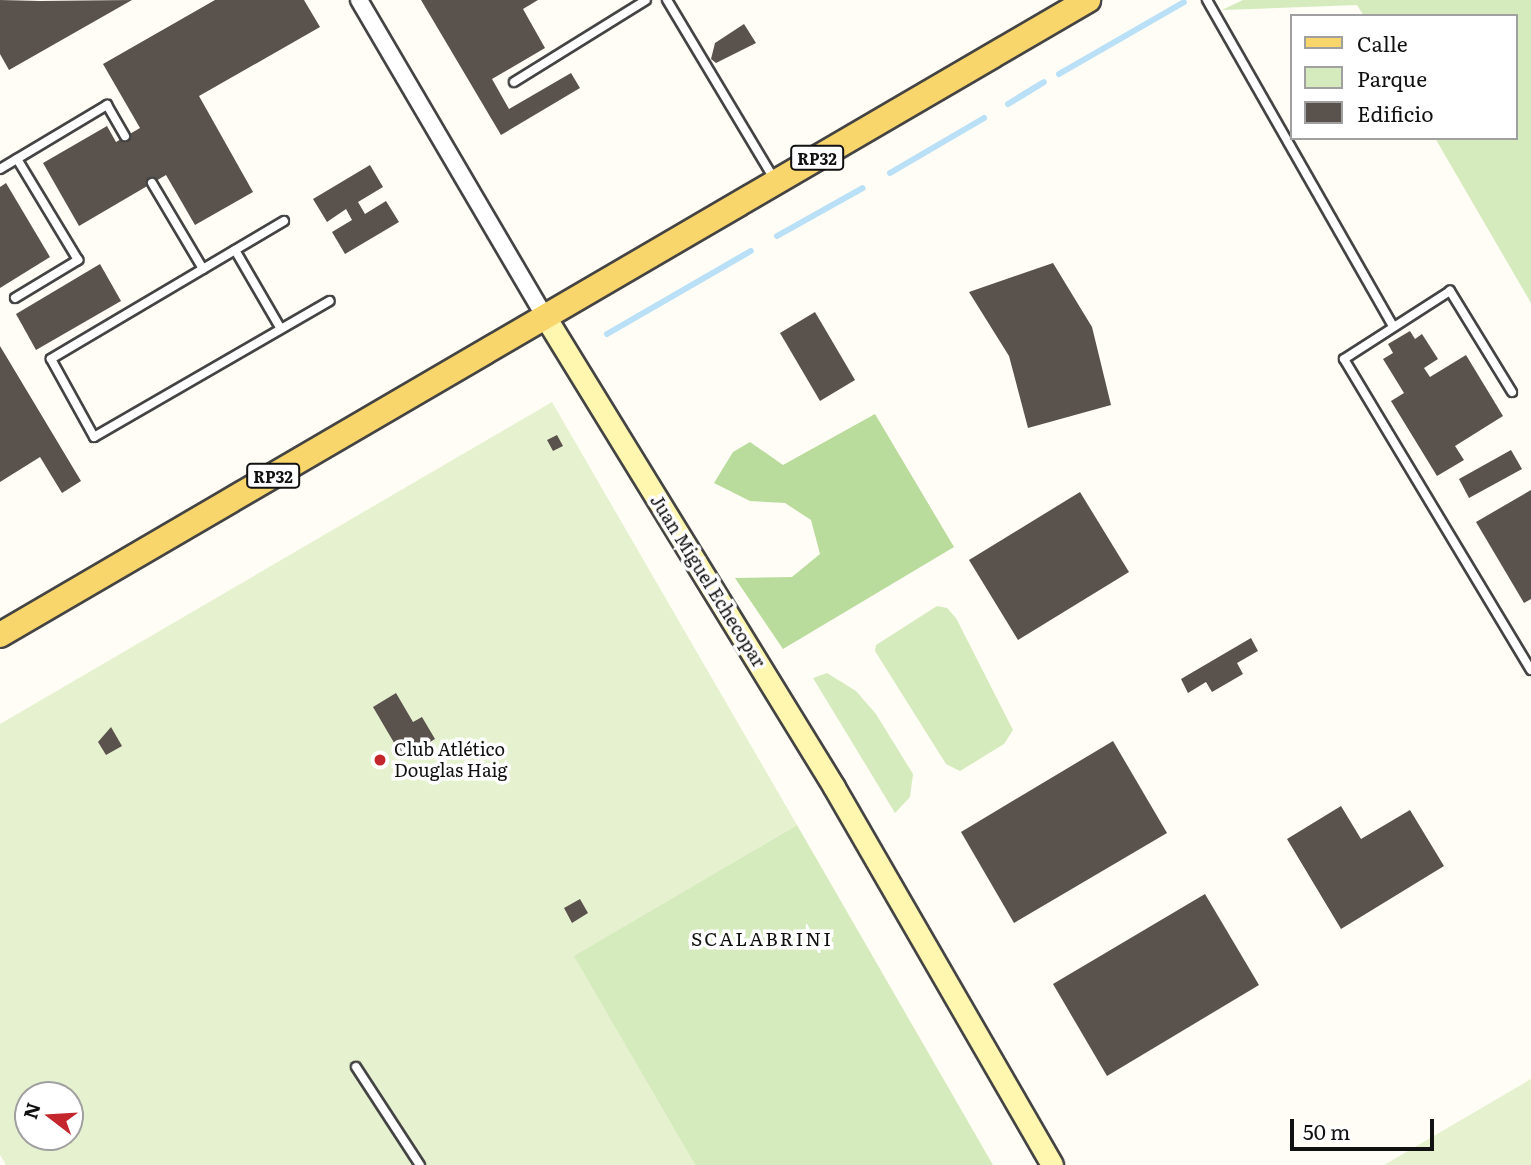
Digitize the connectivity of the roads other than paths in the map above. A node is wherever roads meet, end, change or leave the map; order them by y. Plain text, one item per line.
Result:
1 (359, 0) edge
2 (646, 0) edge
3 (667, 0) edge
4 (1088, 0) edge
5 (1208, 0) edge
6 (514, 82) dead end
7 (125, 136) dead end
8 (17, 159) junction
9 (0, 170) edge
10 (775, 182) junction
11 (152, 183) dead end
12 (284, 221) dead end
13 (235, 250) junction
14 (203, 269) junction
15 (15, 298) dead end
16 (330, 301) dead end
17 (544, 314) junction
18 (1393, 326) junction
19 (281, 329) junction
20 (1512, 392) dead end
21 (0, 635) edge
22 (1531, 670) edge
23 (356, 1067) dead end
24 (420, 1165) edge
25 (1052, 1165) edge

1 - 17 street, Juan Miguel Echecopar
2 - 6 lane
3 - 10 lane
4 - 10 main road, RP32
5 - 18 lane
7 - 8 lane
8 - 9 lane
8 - 15 lane
10 - 17 main road, RP32
11 - 14 lane
12 - 13 lane
13 - 14 lane
13 - 19 lane
14 - 19 lane
16 - 19 lane
17 - 21 main road, RP32
17 - 25 street, Juan Miguel Echecopar
18 - 20 lane
18 - 22 lane
23 - 24 lane

